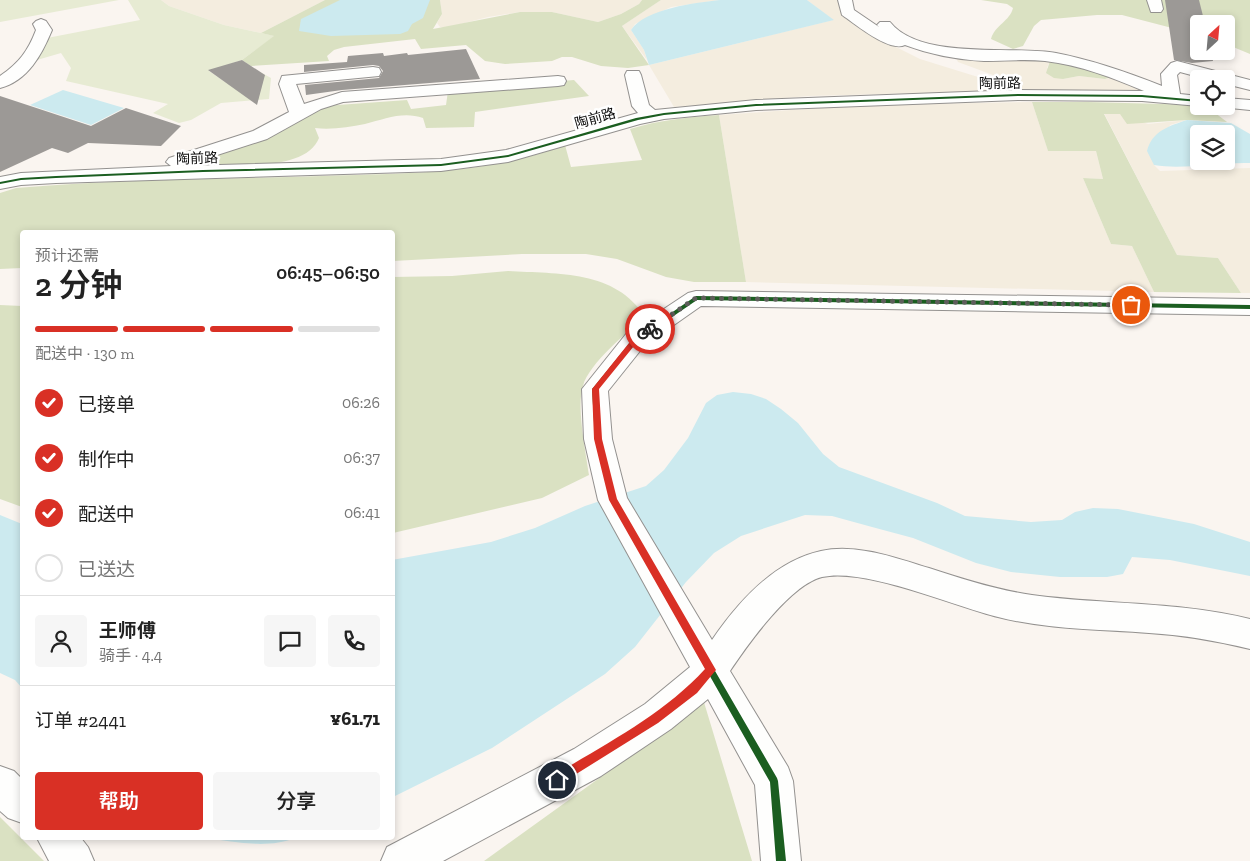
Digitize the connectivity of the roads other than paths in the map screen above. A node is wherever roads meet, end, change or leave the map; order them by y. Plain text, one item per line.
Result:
1 (845, 0) edge
2 (42, 24) dead end
3 (883, 29) junction
4 (1192, 70) edge
5 (975, 71) dead end
6 (373, 72) dead end
7 (633, 74) dead end
8 (996, 79) dead end
9 (558, 81) dead end
10 (1235, 81) edge
11 (0, 83) edge
12 (1250, 85) edge
13 (1012, 95) junction
14 (1184, 98) edge
15 (1235, 103) edge
16 (1250, 104) edge
17 (646, 111) junction
18 (299, 114) junction
19 (134, 173) junction
20 (0, 184) edge
21 (1250, 307) edge
22 (1250, 634) edge
23 (705, 660) junction
24 (0, 785) edge
25 (20, 802) edge
26 (58, 840) edge
27 (74, 861) edge
28 (401, 861) edge
29 (781, 861) edge

1 - 3 street
2 - 11 street
3 - 5 street
3 - 14 street
4 - 14 street
6 - 18 street
7 - 17 street
8 - 13 street
9 - 18 street
10 - 12 street
13 - 14 street, 陶前路
13 - 17 street, 陶前路
15 - 16 street
17 - 19 street, 陶前路
18 - 19 street
19 - 20 street, 陶前路
21 - 23 street
22 - 23 street
23 - 28 street
23 - 29 street
24 - 25 street
26 - 27 street

